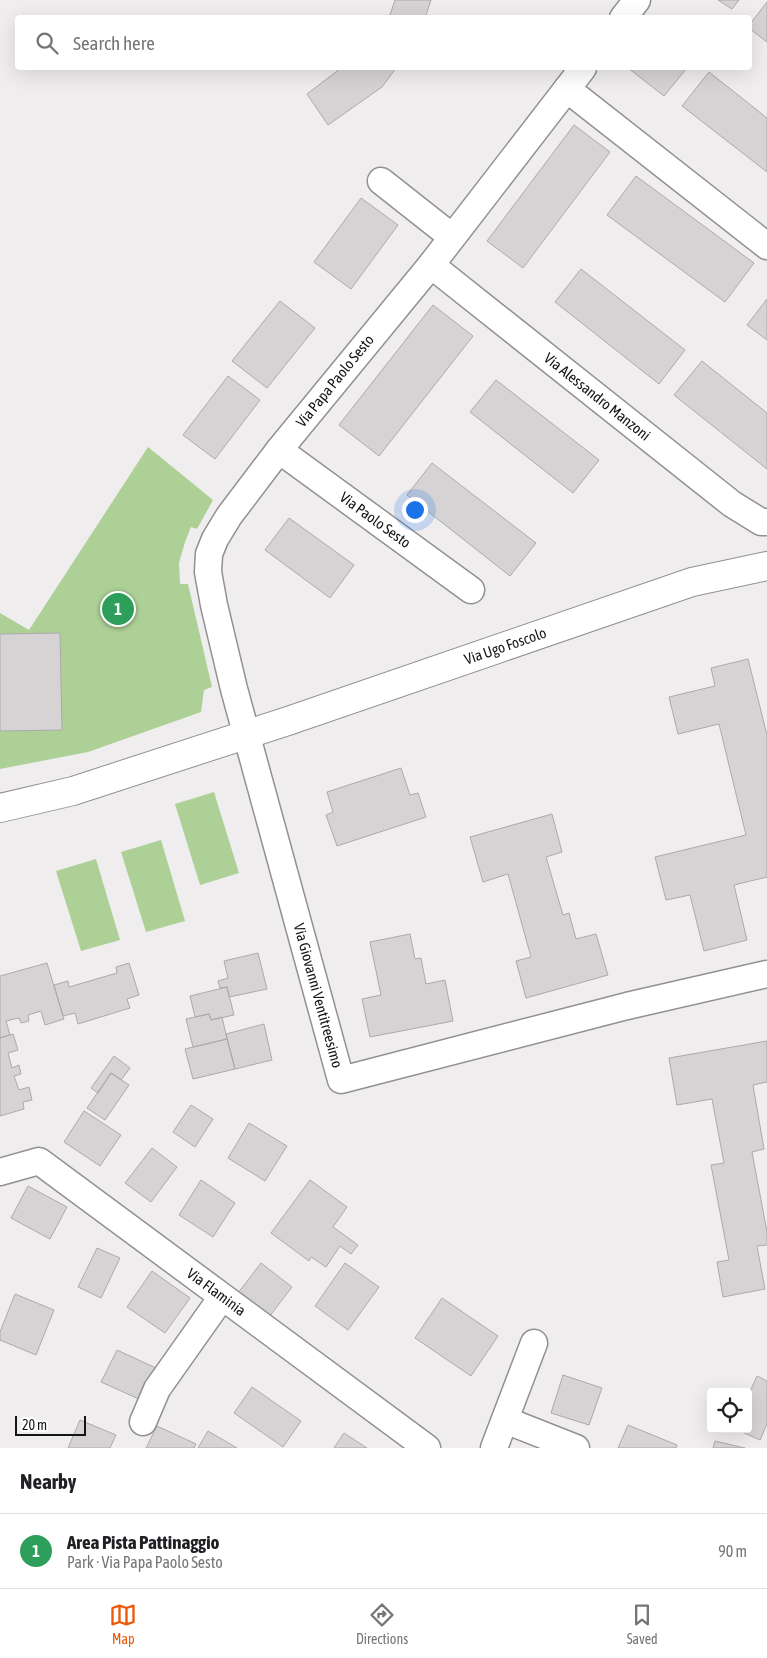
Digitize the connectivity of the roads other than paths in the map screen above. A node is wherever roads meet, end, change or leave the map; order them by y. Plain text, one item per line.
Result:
1 (637, 0) edge
2 (625, 15) edge
3 (582, 70) edge
4 (567, 89) junction
5 (381, 181) dead end
6 (452, 237) junction
7 (767, 246) edge
8 (431, 265) junction
9 (279, 450) junction
10 (767, 522) edge
11 (767, 566) edge
12 (472, 590) dead end
13 (246, 735) junction
14 (0, 808) edge
15 (767, 974) edge
16 (0, 1172) edge
17 (222, 1297) junction
18 (534, 1343) dead end
19 (504, 1420) junction
20 (143, 1422) dead end
21 (427, 1448) edge
22 (494, 1448) edge
23 (576, 1448) edge

1 - 2 street
3 - 4 street, Via Papa Paolo Sesto
4 - 6 street, Via Papa Paolo Sesto
4 - 7 street
5 - 6 street
6 - 8 street, Via Papa Paolo Sesto
8 - 9 street, Via Papa Paolo Sesto
8 - 10 street, Via Alessandro Manzoni
9 - 12 street, Via Paolo Sesto
9 - 13 street, Via Papa Paolo Sesto
11 - 13 street, Via Ugo Foscolo
13 - 14 street
13 - 15 street, Via Giovanni Ventitreesimo
16 - 17 street, Via Flaminia
17 - 20 street
17 - 21 street, Via Flaminia
18 - 19 street
19 - 22 street
19 - 23 street

